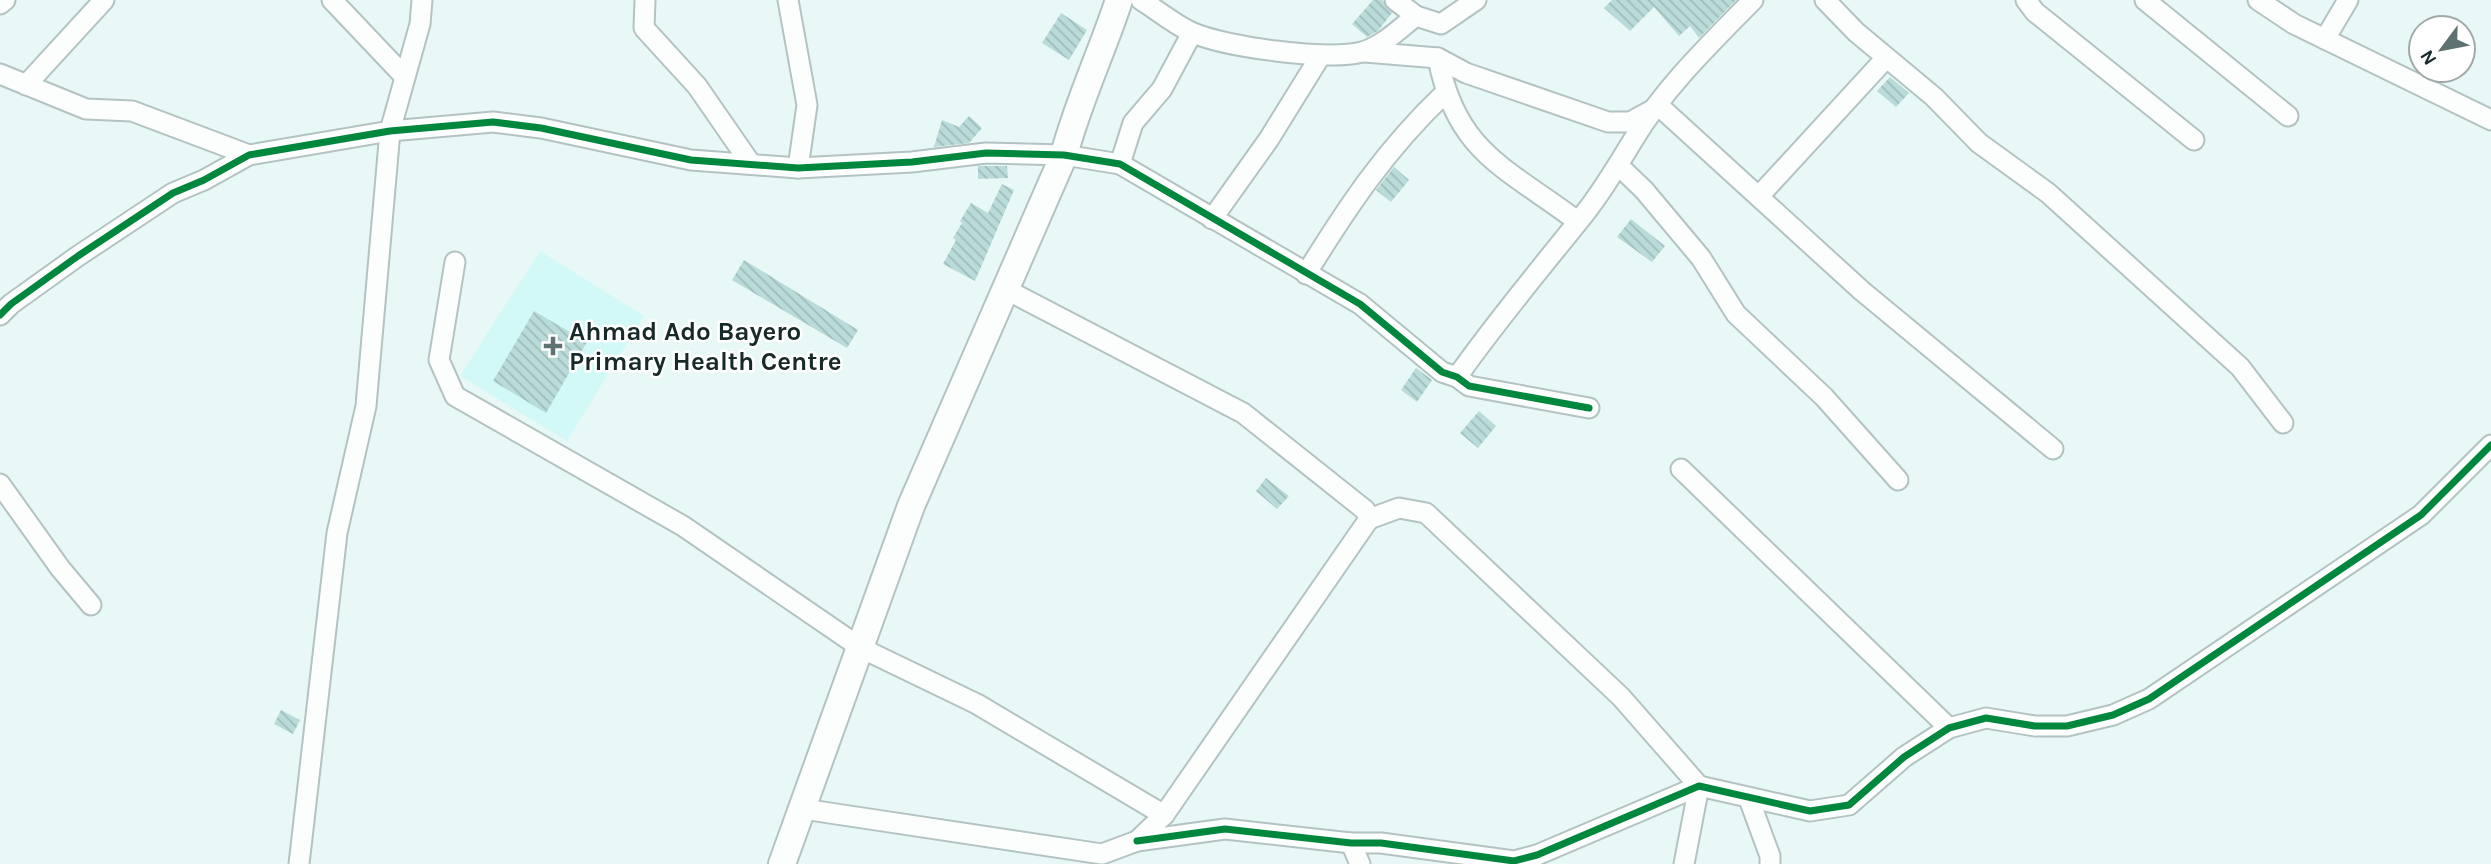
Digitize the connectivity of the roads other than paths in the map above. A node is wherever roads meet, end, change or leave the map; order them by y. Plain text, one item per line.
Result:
1 (5, 0) edge
2 (104, 0) edge
3 (332, 0) edge
4 (422, 0) edge
5 (645, 0) edge
6 (788, 0) edge
7 (1119, 0) edge
8 (1141, 0) edge
9 (1395, 0) edge
10 (1476, 0) edge
11 (1753, 0) edge
12 (1825, 0) edge
13 (2026, 0) edge
14 (2145, 0) edge
15 (2258, 0) edge
16 (2348, 0) edge
17 (0, 4) edge
18 (1416, 16) junction
19 (1192, 33) junction
20 (2325, 39) junction
21 (1362, 52) junction
22 (1321, 55) junction
23 (1438, 58) junction
24 (1886, 58) junction
25 (0, 74) edge
26 (405, 77) junction
27 (26, 85) junction
28 (1444, 93) junction
29 (1659, 106) junction
30 (2288, 116) dead end
31 (2491, 120) edge
32 (390, 131) junction
33 (2194, 140) dead end
34 (249, 155) junction
35 (1064, 155) junction
36 (751, 164) junction
37 (1120, 164) junction
38 (1619, 166) junction
39 (798, 167) junction
40 (1760, 195) junction
41 (1212, 219) junction
42 (1577, 221) junction
43 (455, 262) dead end
44 (1306, 274) junction
45 (1005, 289) junction
46 (0, 315) edge
47 (1457, 377) junction
48 (1589, 408) dead end
49 (2283, 422) dead end
50 (2491, 445) edge
51 (2053, 449) dead end
52 (1681, 469) dead end
53 (1898, 480) dead end
54 (0, 484) edge
55 (1369, 519) junction
56 (91, 605) dead end
57 (862, 648) junction
58 (1949, 728) junction
59 (1699, 786) junction
60 (1749, 799) junction
61 (803, 809) junction
62 (1164, 815) junction
63 (1137, 841) junction
64 (1351, 843) junction
65 (1448, 857) edge
66 (299, 864) edge
67 (782, 864) edge
68 (1360, 864) edge
69 (1684, 864) edge
70 (1770, 864) edge

1 - 17 street
2 - 27 street
3 - 26 street
4 - 26 street
5 - 36 street
6 - 39 street
7 - 35 street
8 - 19 street
9 - 18 street
10 - 18 street
11 - 29 street
12 - 24 street
13 - 33 street
14 - 30 street
15 - 20 street
16 - 20 street
18 - 21 street
19 - 22 street
19 - 37 street
20 - 31 street
21 - 22 street
21 - 23 street
22 - 41 street
23 - 28 street
23 - 29 street
24 - 40 street
24 - 49 street
25 - 27 street
26 - 32 street
27 - 34 street
28 - 42 street
28 - 44 street
29 - 38 street
29 - 40 street
32 - 34 street
32 - 36 street
32 - 66 street
34 - 46 street
35 - 37 street
35 - 39 street
35 - 45 street
36 - 39 street
37 - 41 street
38 - 42 street
38 - 53 street
40 - 51 street
41 - 44 street
42 - 47 street
43 - 57 street
44 - 47 street
45 - 55 street
45 - 57 street
47 - 48 street
50 - 58 street
52 - 58 street
54 - 56 street
55 - 59 street
55 - 62 street
57 - 61 street
57 - 62 street
58 - 60 street
59 - 60 street
59 - 65 street
59 - 69 street
60 - 70 street
61 - 63 street
61 - 67 street
62 - 63 street
63 - 64 street
64 - 65 street
64 - 68 street

